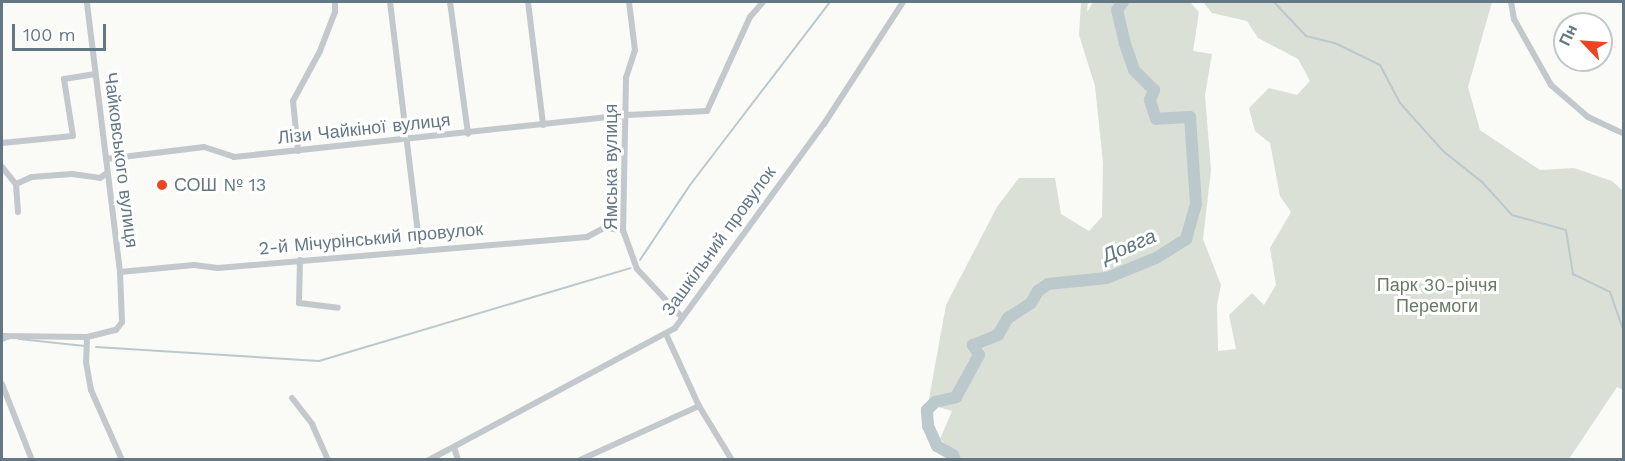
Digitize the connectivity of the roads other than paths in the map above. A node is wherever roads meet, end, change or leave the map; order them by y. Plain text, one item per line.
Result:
1 (87, 2) edge
2 (335, 2) edge
3 (390, 2) edge
4 (450, 2) edge
5 (528, 2) edge
6 (629, 2) edge
7 (763, 2) edge
8 (903, 2) edge
9 (1511, 2) edge
10 (96, 74) junction
11 (627, 115) junction
12 (543, 124) junction
13 (468, 134) junction
14 (1623, 134) edge
15 (408, 140) junction
16 (2, 143) edge
17 (298, 151) junction
18 (106, 159) junction
19 (2, 167) edge
20 (107, 173) junction
21 (16, 184) junction
22 (18, 212) dead end
23 (623, 230) junction
24 (420, 249) junction
25 (300, 260) junction
26 (120, 272) junction
27 (338, 308) dead end
28 (681, 316) junction
29 (666, 334) junction
30 (2, 336) edge
31 (87, 337) junction
32 (2, 384) edge
33 (292, 399) dead end
34 (699, 406) junction
35 (454, 447) junction
36 (32, 459) edge
37 (122, 459) edge
38 (328, 459) edge
39 (429, 459) edge
40 (458, 459) edge
41 (580, 459) edge
42 (732, 459) edge

1 - 10 street, Чайковського вулиця
2 - 17 street
3 - 15 street
4 - 13 street
5 - 12 street
6 - 11 street, Ямська вулиця
7 - 11 street, Лізи Чайкіної вулиця
8 - 28 street, Зашкільний провулок
9 - 14 street
10 - 16 street
10 - 18 street, Чайковського вулиця
11 - 12 street, Лізи Чайкіної вулиця
11 - 23 street, Ямська вулиця
12 - 13 street, Лізи Чайкіної вулиця
13 - 15 street, Лізи Чайкіної вулиця
15 - 17 street, Лізи Чайкіної вулиця
15 - 24 street
17 - 18 street, Лізи Чайкіної вулиця
18 - 20 street, Чайковського вулиця
19 - 21 street
20 - 21 street
20 - 26 street, Чайковського вулиця
21 - 22 street
23 - 24 street, 2-й Мічурінський провулок
23 - 28 street, Ямська вулиця
24 - 25 street, 2-й Мічурінський провулок
25 - 26 street, 2-й Мічурінський провулок
25 - 27 street
26 - 31 street, Чайковського вулиця
28 - 29 street, Зашкільний провулок
29 - 34 street
29 - 35 street, Зашкільний провулок
30 - 31 street
31 - 37 street
32 - 36 street
33 - 38 street
34 - 41 street
34 - 42 street
35 - 39 street, Зашкільний провулок
35 - 40 street

